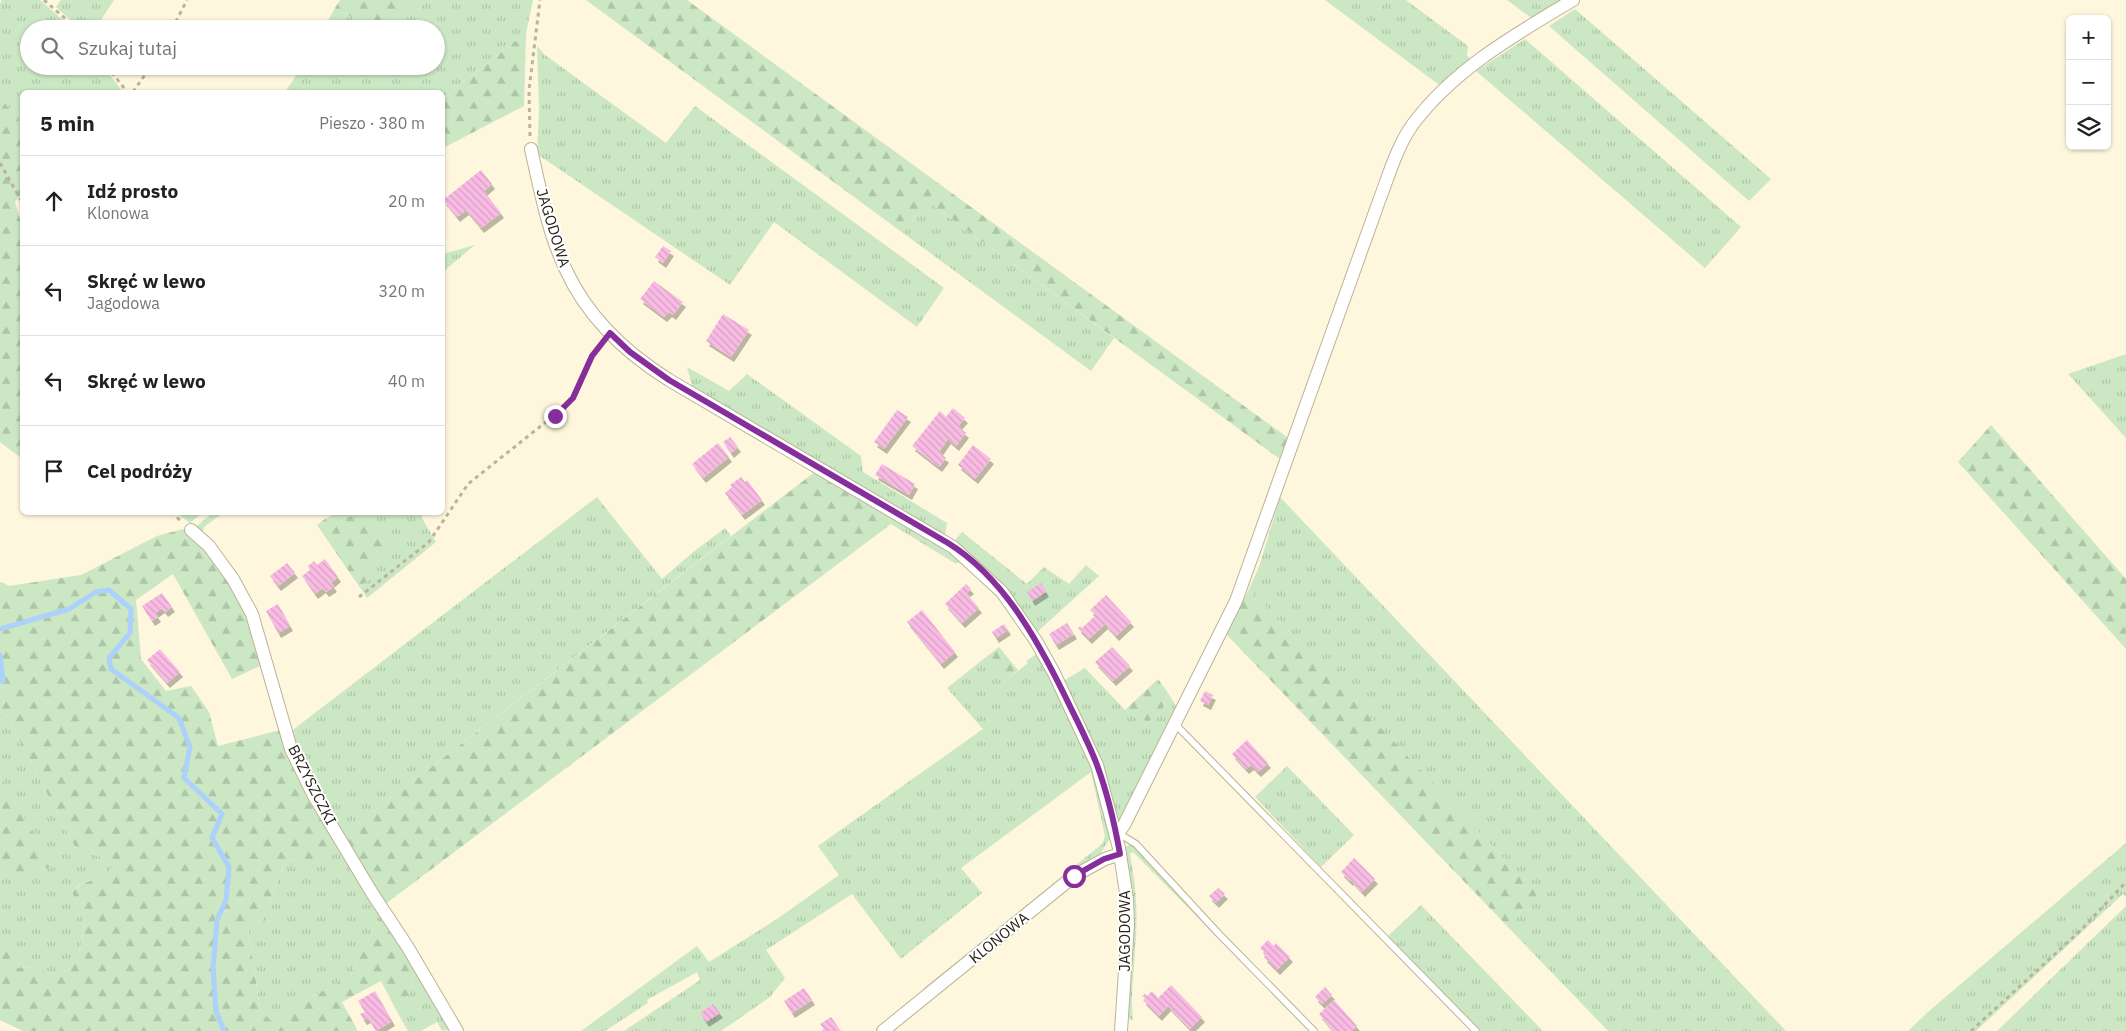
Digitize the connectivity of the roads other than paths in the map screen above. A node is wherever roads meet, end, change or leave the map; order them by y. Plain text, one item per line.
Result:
1 (1573, 0) edge
2 (531, 149) road end
3 (191, 530) dead end
4 (1175, 724) junction
5 (1117, 835) junction
6 (1120, 854) junction
7 (457, 1031) edge
8 (883, 1031) edge
9 (1121, 1031) edge
10 (1314, 1031) edge
11 (1476, 1031) edge

1 - 4 street
2 - 5 street, JAGODOWA
3 - 7 street, BRZYSZCZKI
4 - 5 street
4 - 11 lane
5 - 6 street, JAGODOWA
5 - 10 lane
6 - 8 street, KLONOWA
6 - 9 street, JAGODOWA

